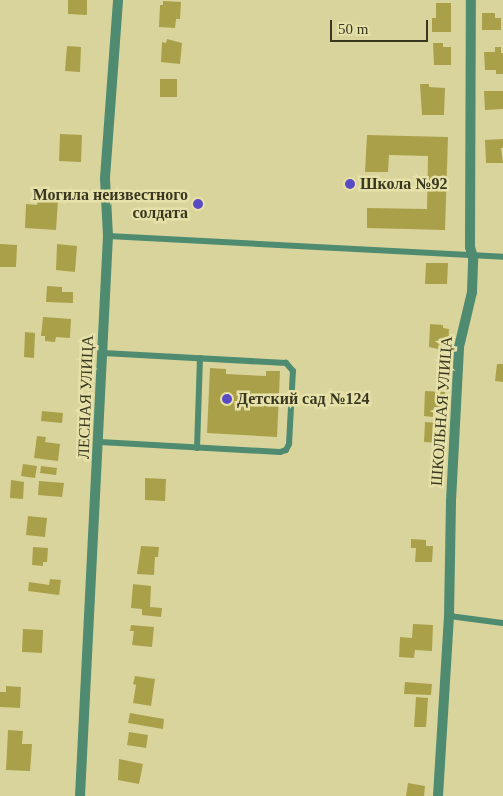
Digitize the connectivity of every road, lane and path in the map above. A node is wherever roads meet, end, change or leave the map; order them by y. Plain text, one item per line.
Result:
1 (118, 0) edge
2 (471, 0) edge
3 (108, 236) junction
4 (473, 256) junction
5 (503, 257) edge
6 (103, 353) junction
7 (200, 358) junction
8 (100, 442) junction
9 (196, 448) junction
10 (449, 616) junction
11 (503, 623) edge
12 (80, 796) edge
13 (438, 796) edge

1 - 3 street, ЛЕСНАЯ УЛИЦА
2 - 4 street, ШКОЛЬНАЯ УЛИЦА
3 - 4 lane
3 - 6 street, ЛЕСНАЯ УЛИЦА
4 - 5 lane
4 - 10 street, ШКОЛЬНАЯ УЛИЦА
6 - 7 lane
6 - 8 street, ЛЕСНАЯ УЛИЦА
7 - 9 lane
7 - 9 lane
8 - 9 lane
8 - 12 street, ЛЕСНАЯ УЛИЦА
10 - 11 lane
10 - 13 street, ШКОЛЬНАЯ УЛИЦА

